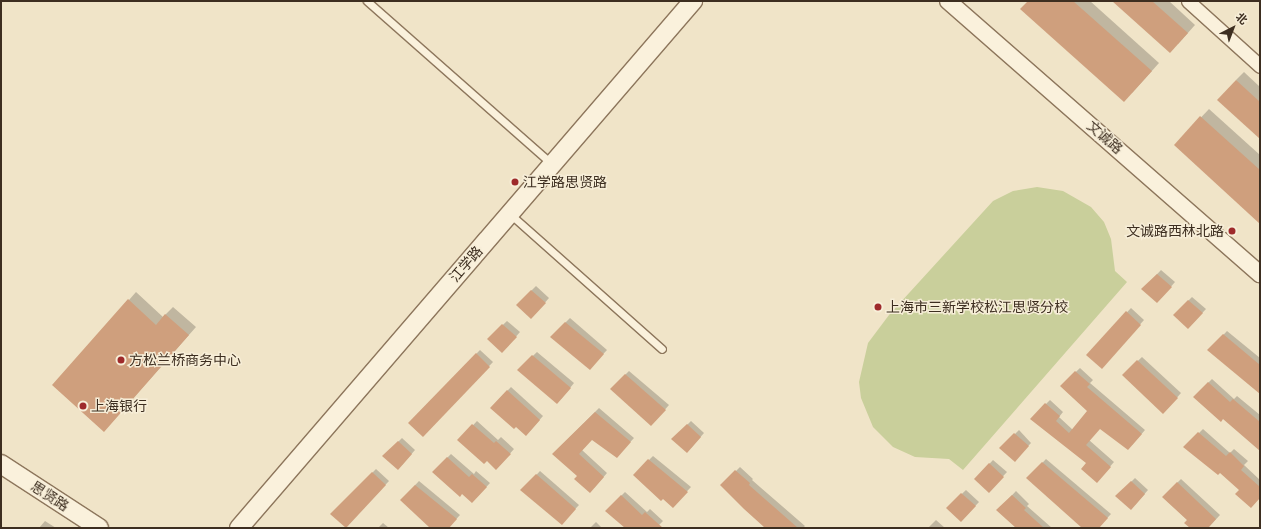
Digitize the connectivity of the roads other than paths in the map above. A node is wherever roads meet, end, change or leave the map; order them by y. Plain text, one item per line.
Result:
1 (367, 1) edge
2 (693, 1) edge
3 (948, 1) edge
4 (1188, 1) edge
5 (1260, 66) edge
6 (552, 164) junction
7 (510, 213) junction
8 (1260, 274) edge
9 (662, 349) dead end
10 (1, 464) edge
11 (99, 528) edge
12 (239, 528) edge

1 - 6 lane
2 - 6 main road, 江学路
3 - 8 street, 文诚路
4 - 5 street
6 - 7 main road, 江学路
7 - 9 lane
7 - 12 main road, 江学路
10 - 11 main road, 思贤路

